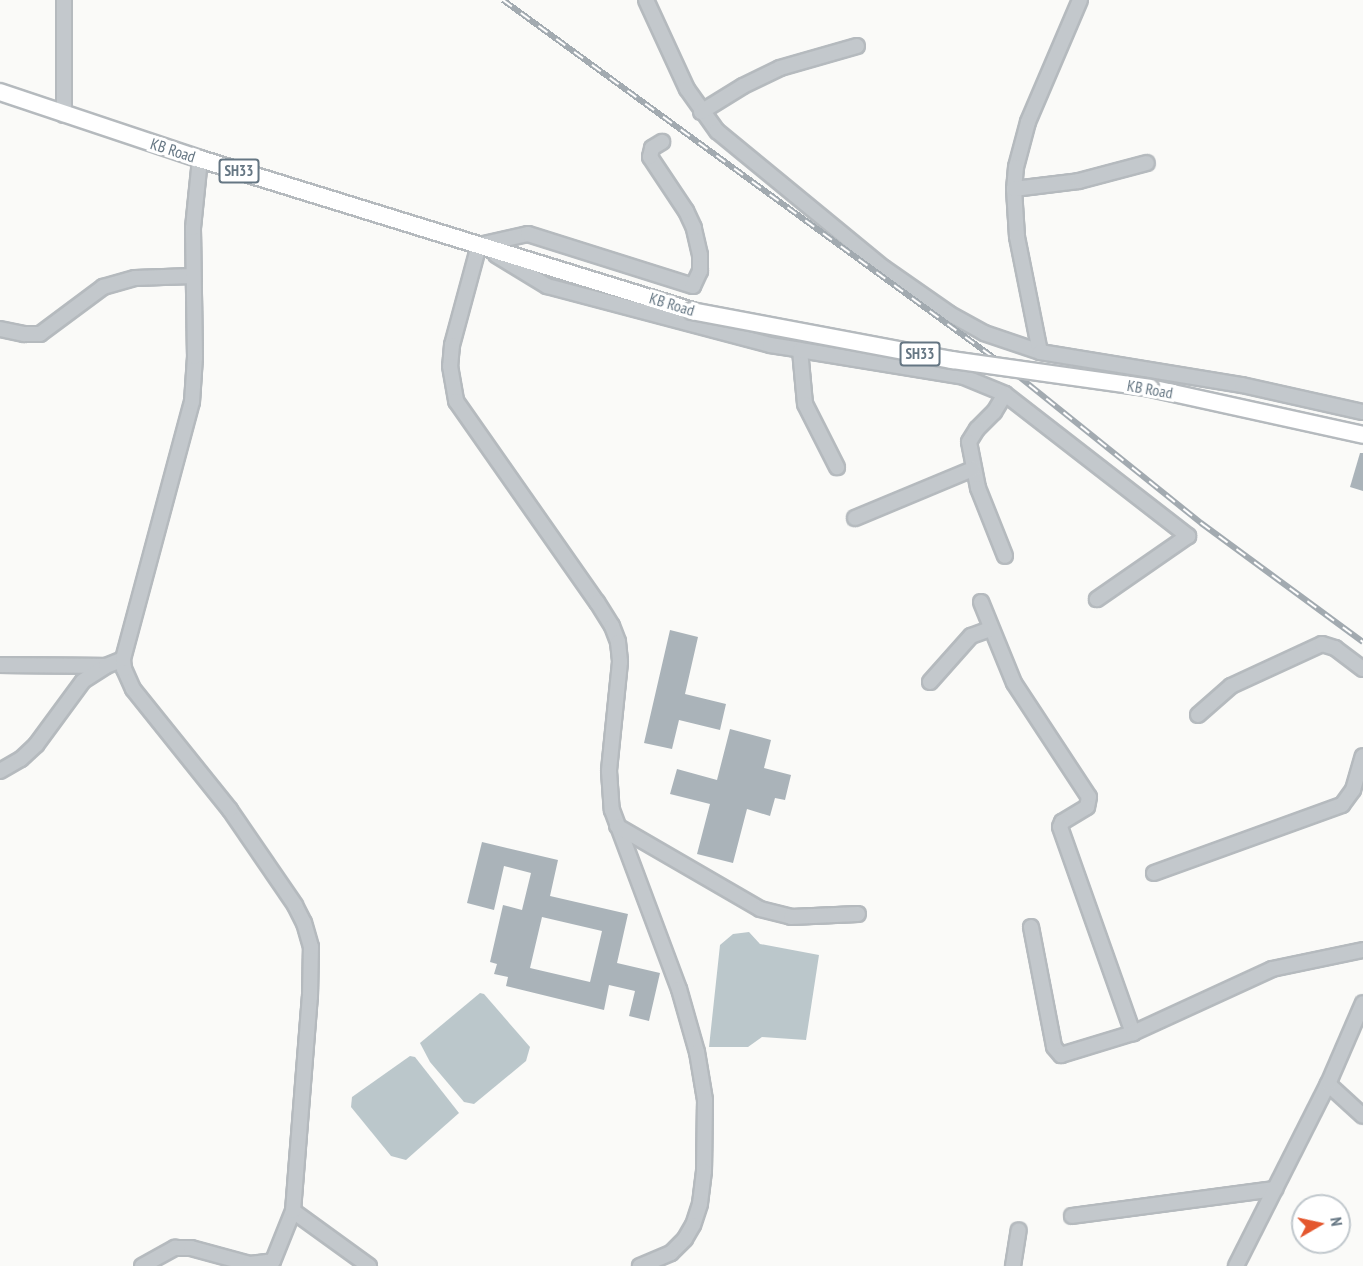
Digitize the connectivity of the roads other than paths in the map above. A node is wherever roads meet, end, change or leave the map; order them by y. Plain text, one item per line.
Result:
1 (64, 0) edge
2 (646, 0) edge
3 (1080, 0) edge
4 (857, 46) dead end
5 (0, 92) edge
6 (701, 112) junction
7 (64, 115) junction
8 (662, 142) dead end
9 (200, 159) junction
10 (1147, 163) dead end
11 (1014, 189) junction
12 (479, 245) junction
13 (192, 276) junction
14 (0, 329) edge
15 (800, 350) junction
16 (1040, 352) junction
17 (1005, 394) junction
18 (1363, 412) edge
19 (1363, 435) edge
20 (837, 467) dead end
21 (973, 469) junction
22 (855, 518) dead end
23 (1005, 556) dead end
24 (1097, 599) dead end
25 (981, 602) dead end
26 (990, 629) junction
27 (123, 659) junction
28 (0, 665) edge
29 (106, 666) junction
30 (1363, 669) edge
31 (930, 682) dead end
32 (1198, 715) dead end
33 (1363, 756) edge
34 (0, 771) edge
35 (616, 826) junction
36 (1154, 873) dead end
37 (858, 914) dead end
38 (1031, 927) dead end
39 (1363, 950) edge
40 (1363, 1003) edge
41 (1133, 1033) junction
42 (1328, 1084) junction
43 (1363, 1116) edge
44 (1275, 1189) junction
45 (293, 1211) junction
46 (1072, 1216) dead end
47 (1019, 1230) dead end
48 (142, 1266) edge
49 (369, 1266) edge
50 (640, 1266) edge
51 (1013, 1266) edge
52 (1236, 1266) edge

1 - 7 street
2 - 6 street
3 - 11 street
4 - 6 street
5 - 7 main road, KB Road / SH33
6 - 16 street
7 - 9 main road, KB Road / SH33
8 - 12 street
9 - 12 main road, KB Road / SH33
9 - 13 street
10 - 11 street
11 - 16 street
12 - 15 street
12 - 19 main road, KB Road / SH33, bridge
12 - 35 street
13 - 14 street
13 - 27 street
15 - 17 street
15 - 20 street
16 - 18 street
17 - 21 street
17 - 24 street
21 - 22 street
21 - 23 street
25 - 26 street
26 - 31 street
26 - 41 street
27 - 29 street
27 - 45 street
28 - 29 street
29 - 34 street
30 - 32 street
33 - 36 street
35 - 37 street
35 - 50 street
38 - 41 street
39 - 41 street
40 - 42 street
42 - 43 street
42 - 44 street
44 - 46 street
44 - 52 street
45 - 48 street
45 - 49 street
47 - 51 street

